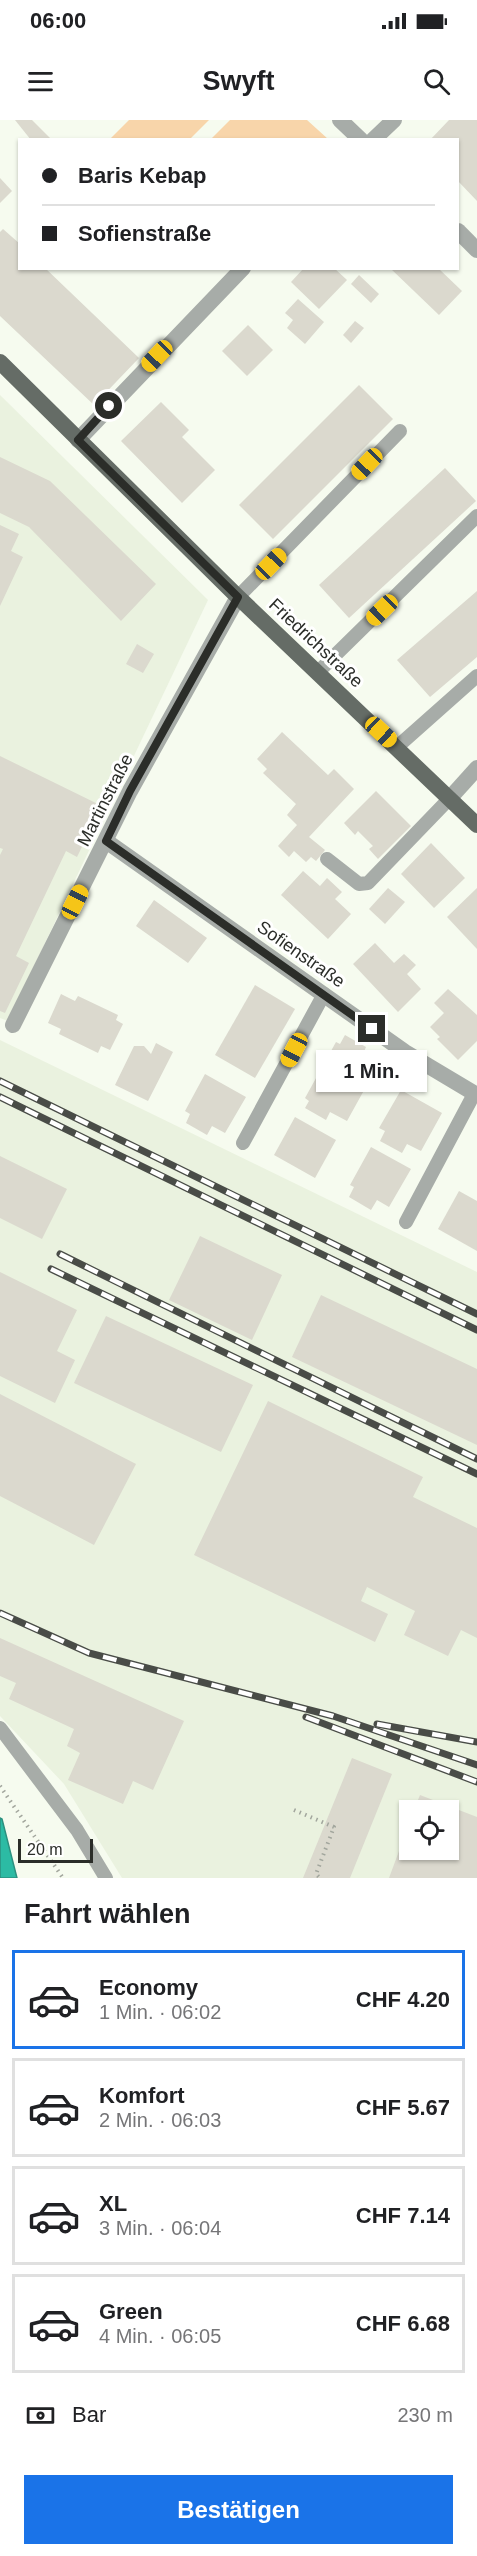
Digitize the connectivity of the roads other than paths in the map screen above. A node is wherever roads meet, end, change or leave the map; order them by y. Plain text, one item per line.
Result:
1 (340, 120) edge
2 (394, 120) edge
3 (359, 138) edge
4 (375, 138) edge
5 (459, 232) edge
6 (477, 250) edge
7 (241, 270) edge
8 (0, 362) edge
9 (400, 431) dead end
10 (78, 440) junction
11 (477, 516) edge
12 (238, 597) junction
13 (318, 672) junction
14 (477, 676) edge
15 (397, 747) junction
16 (477, 768) edge
17 (450, 798) junction
18 (477, 825) edge
19 (106, 841) junction
20 (327, 859) dead end
21 (324, 994) junction
22 (13, 1025) dead end
23 (476, 1095) edge
24 (243, 1143) dead end
25 (406, 1222) dead end
26 (0, 1728) edge
27 (106, 1878) edge

1 - 3 street
2 - 4 street
5 - 6 street
7 - 10 street
8 - 10 main road, Friedrichstraße
9 - 12 lane
10 - 12 main road, Friedrichstraße
11 - 13 lane
12 - 13 main road, Friedrichstraße
12 - 19 street, Martinstraße
13 - 15 main road, Friedrichstraße
14 - 15 lane
15 - 17 main road, Friedrichstraße
16 - 17 street
17 - 18 main road, Friedrichstraße
17 - 20 lane
19 - 21 street, Sofienstraße
19 - 22 street, Martinstraße
21 - 23 street, Sofienstraße
21 - 24 lane
23 - 25 lane
26 - 27 lane

